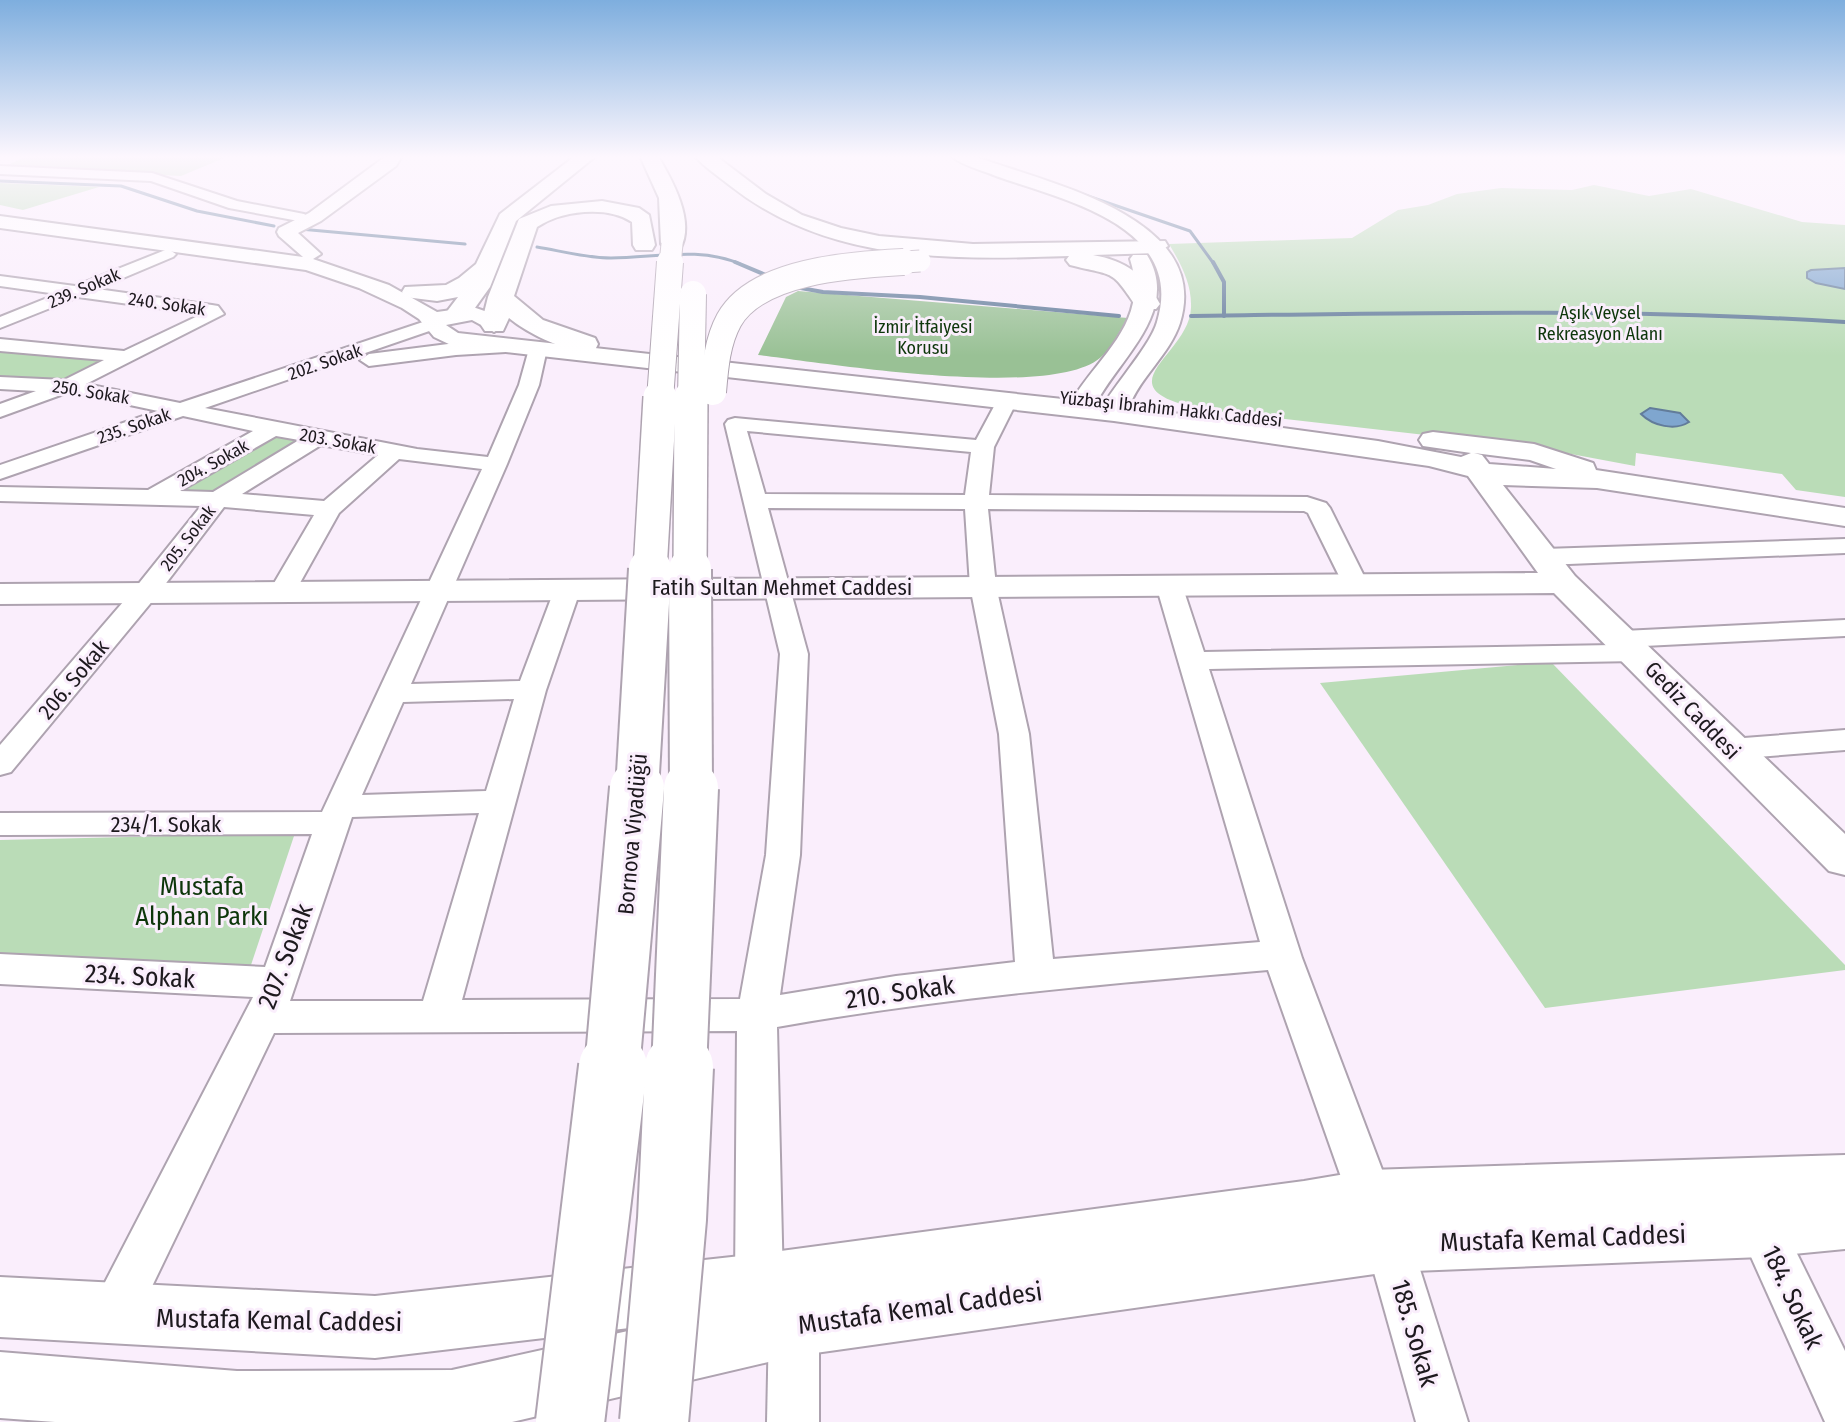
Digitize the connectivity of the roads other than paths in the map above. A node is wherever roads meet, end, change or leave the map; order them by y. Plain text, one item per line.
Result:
1 (3, 222) edge
2 (61, 222) edge
3 (292, 222) edge
4 (305, 222) edge
5 (505, 222) edge
6 (530, 222) edge
7 (643, 222) edge
8 (674, 222) edge
9 (807, 222) edge
10 (1100, 222) edge
11 (1109, 222) edge
12 (1129, 222) edge
13 (267, 232) dead end
14 (226, 234) dead end
15 (181, 237) junction
16 (1147, 250) junction
17 (168, 254) dead end
18 (311, 254) junction
19 (1030, 254) junction
20 (659, 265) junction
21 (484, 269) junction
22 (0, 281) edge
23 (75, 292) junction
24 (414, 292) junction
25 (500, 297) junction
26 (1147, 304) junction
27 (0, 323) edge
28 (494, 325) junction
29 (448, 326) junction
30 (585, 344) junction
31 (0, 345) edge
32 (527, 348) junction
33 (127, 357) junction
34 (368, 360) junction
35 (1142, 366) junction
36 (659, 374) junction
37 (268, 382) junction
38 (0, 383) edge
39 (67, 386) junction
40 (1072, 393) junction
41 (1008, 399) junction
42 (1115, 408) junction
43 (182, 409) junction
44 (0, 411) edge
45 (1193, 411) junction
46 (272, 429) junction
47 (318, 438) junction
48 (983, 447) junction
49 (396, 451) junction
50 (1475, 457) junction
51 (496, 464) junction
52 (1533, 465) junction
53 (0, 472) edge
54 (689, 473) junction
55 (0, 494) edge
56 (153, 497) junction
57 (218, 499) junction
58 (757, 501) junction
59 (976, 503) junction
60 (329, 509) junction
61 (1845, 510) edge
62 (1845, 517) edge
63 (1845, 546) edge
64 (1554, 570) junction
65 (1355, 584) junction
66 (1169, 585) junction
67 (983, 586) junction
68 (775, 587) junction
69 (568, 588) junction
70 (439, 589) junction
71 (283, 590) junction
72 (145, 593) junction
73 (0, 594) edge
74 (1845, 628) edge
75 (1630, 646) junction
76 (1193, 661) junction
77 (531, 690) junction
78 (392, 693) junction
79 (1845, 740) edge
80 (1731, 749) junction
81 (0, 765) edge
82 (499, 801) junction
83 (336, 815) junction
84 (0, 824) edge
85 (1845, 860) edge
86 (1284, 961) junction
87 (0, 969) edge
88 (1035, 975) junction
89 (270, 1000) junction
90 (757, 1015) junction
91 (438, 1016) junction
92 (1845, 1181) edge
93 (672, 1219) junction
94 (1379, 1220) junction
95 (1845, 1222) edge
96 (1762, 1230) junction
97 (776, 1304) junction
98 (0, 1307) edge
99 (113, 1315) junction
100 (0, 1385) edge
101 (1845, 1407) edge
102 (450, 1412) edge
103 (570, 1422) edge
104 (654, 1422) edge
105 (683, 1422) edge
106 (793, 1422) edge
107 (1442, 1422) edge

1 - 29 main road
2 - 15 main road
3 - 13 main road
4 - 18 main road
5 - 21 highway
6 - 25 highway
7 - 20 highway
8 - 20 highway
9 - 19 highway
10 - 19 highway
11 - 16 main road
12 - 16 main road
14 - 15 main road
15 - 18 main road
16 - 19 highway
16 - 26 main road
16 - 35 main road
17 - 23 street, 239. Sokak
18 - 24 main road
19 - 26 highway
19 - 54 highway, bridge
20 - 36 highway, Bornova Viyadüğü, bridge
20 - 36 highway
20 - 54 highway, bridge
21 - 24 highway
21 - 29 highway
22 - 23 street, 240. Sokak
23 - 27 street, 239. Sokak
23 - 33 street, 240. Sokak
24 - 29 main road
25 - 28 highway
25 - 30 highway
26 - 40 main road
28 - 29 main road
28 - 30 main road, Yüzbaşı İbrahim Hakkı Caddesi
29 - 32 main road
29 - 34 street, 202. Sokak
29 - 37 street, 202. Sokak
30 - 40 main road, Yüzbaşı İbrahim Hakkı Caddesi
31 - 33 street
32 - 34 street, 202. Sokak
32 - 41 main road
32 - 51 street, 207. Sokak
33 - 39 street, 240. Sokak
34 - 37 street, 202. Sokak
35 - 42 main road
35 - 45 main road
36 - 103 highway, Bornova Viyadüğü, bridge
37 - 43 street, 235. Sokak
38 - 39 street, 250. Sokak
39 - 43 street, 250. Sokak
39 - 44 street, 240. Sokak
40 - 41 main road
40 - 42 main road
41 - 48 street
42 - 45 main road, Yüzbaşı İbrahim Hakkı Caddesi
42 - 50 main road
43 - 46 street, 203. Sokak
43 - 53 street, 235. Sokak
45 - 50 main road, Yüzbaşı İbrahim Hakkı Caddesi
46 - 47 street, 203. Sokak
46 - 56 street, 204. Sokak
47 - 49 street, 203. Sokak
47 - 57 street, 205. Sokak
48 - 58 street
48 - 59 street
49 - 51 street, 203. Sokak
49 - 60 street
50 - 52 main road
50 - 64 main road, Gediz Caddesi
51 - 70 street, 207. Sokak
52 - 61 main road
52 - 62 main road
52 - 64 main road
54 - 93 highway, bridge
55 - 56 street
56 - 57 street
57 - 60 street
57 - 72 street, 205. Sokak
58 - 59 street
58 - 68 street
59 - 65 street
59 - 67 street
60 - 71 street
63 - 64 street
64 - 65 main road, Fatih Sultan Mehmet Caddesi
64 - 75 main road, Gediz Caddesi
65 - 66 main road, Fatih Sultan Mehmet Caddesi
66 - 67 main road, Fatih Sultan Mehmet Caddesi
66 - 76 street
67 - 68 main road, Fatih Sultan Mehmet Caddesi
67 - 88 street
68 - 69 main road, Fatih Sultan Mehmet Caddesi
68 - 90 street
69 - 70 main road, Fatih Sultan Mehmet Caddesi
69 - 77 street
70 - 71 main road, Fatih Sultan Mehmet Caddesi
70 - 78 street, 207. Sokak
71 - 72 main road, Fatih Sultan Mehmet Caddesi
72 - 73 main road, Fatih Sultan Mehmet Caddesi
72 - 81 street, 206. Sokak
74 - 75 street
75 - 76 street
75 - 80 main road, Gediz Caddesi
76 - 86 street
77 - 78 street
77 - 82 street
78 - 83 street, 207. Sokak
79 - 80 street
80 - 85 main road, Gediz Caddesi
82 - 83 street, 234/1. Sokak
82 - 91 street
83 - 84 street, 234/1. Sokak
83 - 89 street, 207. Sokak
86 - 88 street, 210. Sokak
86 - 94 street
87 - 89 street, 234. Sokak
88 - 90 street, 210. Sokak
89 - 91 street, 210. Sokak
89 - 99 street, 207. Sokak
90 - 91 street, 210. Sokak
90 - 97 street
92 - 94 main road, Mustafa Kemal Caddesi
93 - 104 highway, bridge
93 - 105 highway, bridge
94 - 96 main road, Mustafa Kemal Caddesi
94 - 97 main road, Mustafa Kemal Caddesi
94 - 107 street, 185. Sokak
95 - 96 main road, Mustafa Kemal Caddesi
96 - 101 street, 184. Sokak
97 - 99 main road, Mustafa Kemal Caddesi
97 - 102 main road, Mustafa Kemal Caddesi
97 - 106 street
98 - 99 main road, Mustafa Kemal Caddesi
100 - 102 main road, Mustafa Kemal Caddesi

